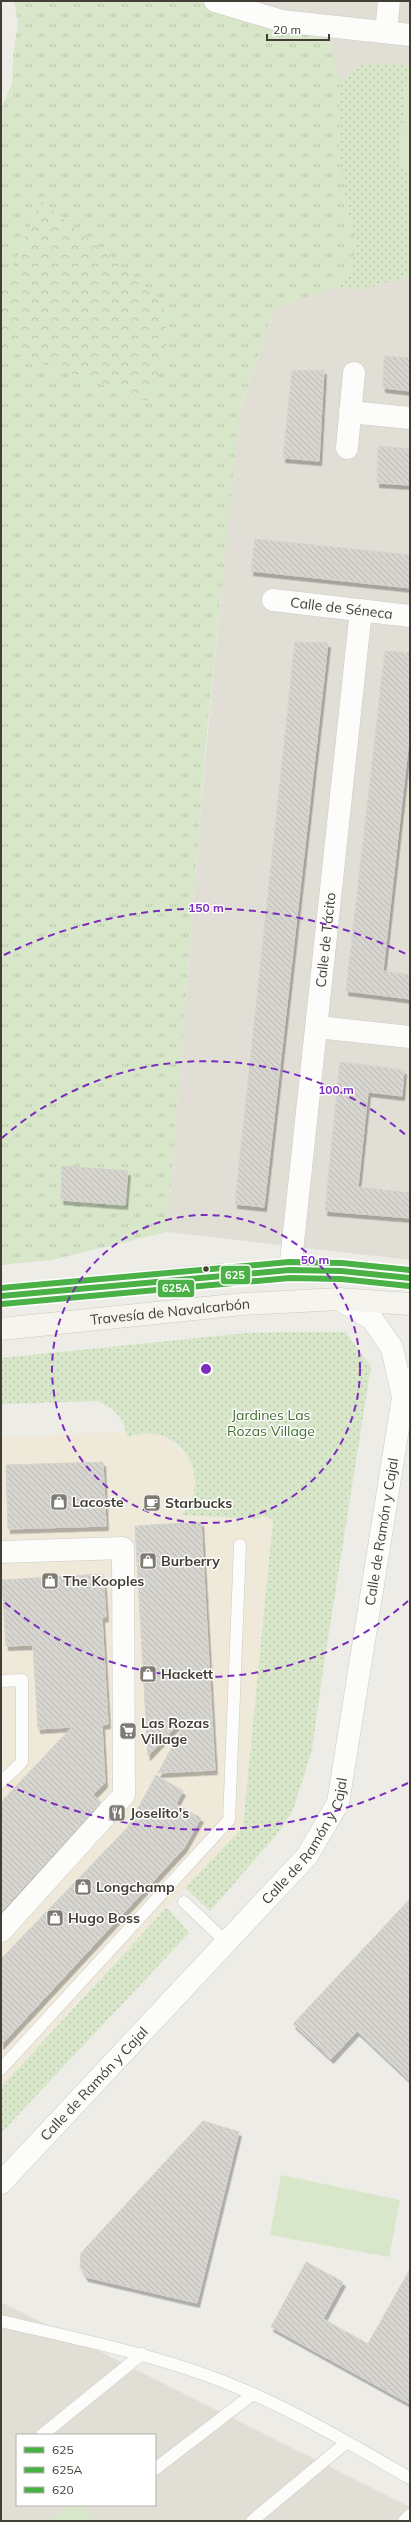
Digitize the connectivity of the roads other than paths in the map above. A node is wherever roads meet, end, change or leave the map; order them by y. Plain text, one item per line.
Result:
1 (215, 1) edge
2 (389, 1) edge
3 (386, 32) junction
4 (410, 35) edge
5 (354, 373) dead end
6 (350, 412) junction
7 (410, 418) edge
8 (347, 448) dead end
9 (273, 600) dead end
10 (361, 610) junction
11 (410, 616) edge
12 (317, 1027) junction
13 (410, 1037) edge
14 (290, 1270) junction
15 (410, 1278) edge
16 (1, 1296) edge
17 (339, 1299) junction
18 (410, 1304) edge
19 (1, 1329) edge
20 (406, 1388) edge
21 (240, 1545) dead end
22 (1, 1552) edge
23 (1, 1681) edge
24 (1, 1782) edge
25 (184, 1902) dead end
26 (1, 1931) edge
27 (226, 1942) junction
28 (1, 2069) edge
29 (1, 2183) edge
30 (1, 2321) edge
31 (142, 2354) junction
32 (253, 2394) junction
33 (43, 2434) edge
34 (347, 2442) junction
35 (156, 2469) edge
36 (410, 2478) edge
37 (410, 2515) edge
38 (252, 2521) edge
39 (404, 2521) edge

1 - 3 street
2 - 3 street
3 - 4 street
5 - 6 street
6 - 7 street
6 - 8 street
9 - 10 street, Calle de Séneca
10 - 11 street, Calle de Séneca
10 - 12 street, Calle de Tácito
12 - 13 street
12 - 14 street, Calle de Tácito
14 - 15 street
14 - 16 street
17 - 18 street, Travesía de Navalcarbón
17 - 19 street, Travesía de Navalcarbón
17 - 20 street, Calle de Ramón y Cajal
20 - 27 street, Calle de Ramón y Cajal
21 - 28 lane
22 - 26 street
23 - 24 lane
25 - 27 lane
27 - 29 street, Calle de Ramón y Cajal
30 - 31 lane
31 - 32 lane
31 - 33 lane
32 - 34 lane
32 - 35 lane
34 - 36 lane
34 - 38 lane
37 - 39 lane

